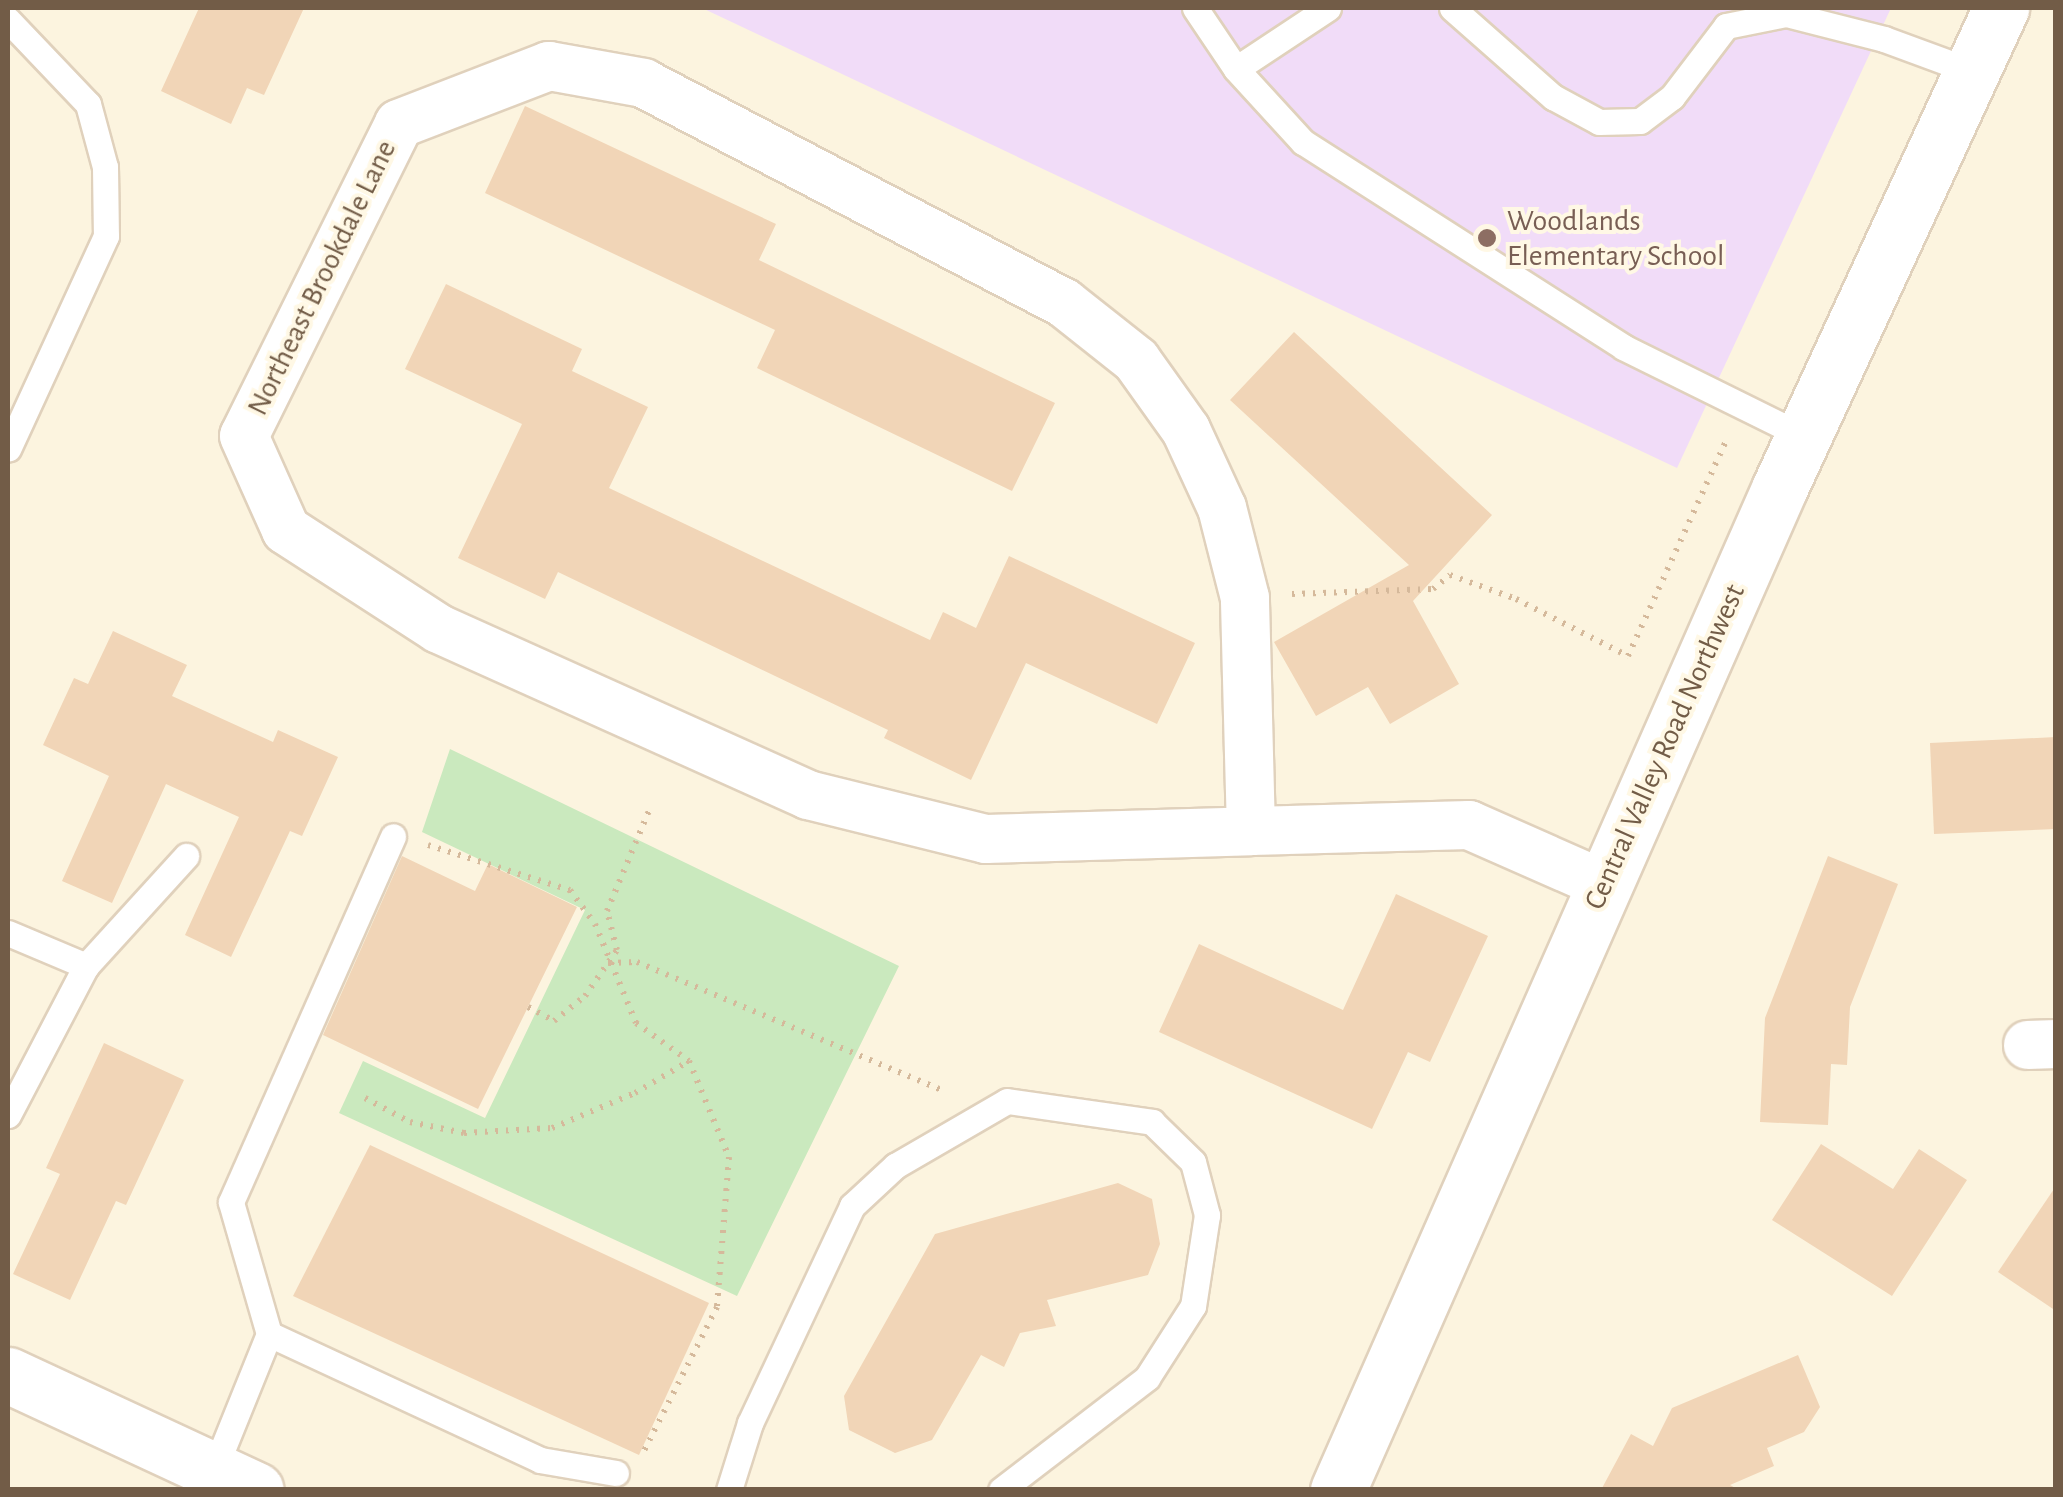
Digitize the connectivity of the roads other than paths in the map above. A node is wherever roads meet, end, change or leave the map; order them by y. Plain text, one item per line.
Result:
1 (1196, 8) edge
2 (1328, 8) edge
3 (1452, 8) edge
4 (2001, 8) edge
5 (1780, 11) edge
6 (8, 20) edge
7 (1236, 69) junction
8 (1972, 72) junction
9 (1802, 436) junction
10 (8, 449) edge
11 (1251, 831) junction
12 (393, 836) road end
13 (186, 856) dead end
14 (1605, 884) junction
15 (8, 933) edge
16 (86, 966) junction
17 (8, 1115) edge
18 (270, 1334) junction
19 (8, 1375) edge
20 (616, 1472) road end
21 (235, 1480) edge
22 (729, 1490) edge
23 (1001, 1490) edge
24 (1338, 1490) edge

1 - 7 lane
2 - 7 lane
3 - 5 lane
4 - 8 main road, Central Valley Road Northwest
5 - 8 lane
6 - 10 lane
7 - 9 lane
8 - 9 main road, Central Valley Road Northwest
9 - 14 main road, Central Valley Road Northwest
11 - 11 street, Northeast Brookdale Lane
11 - 14 street, Northeast Brookdale Lane
12 - 18 lane
13 - 16 lane
14 - 24 main road, Central Valley Road Northwest
15 - 16 lane
16 - 17 lane
18 - 20 lane
18 - 21 lane
19 - 21 main road
22 - 23 lane

